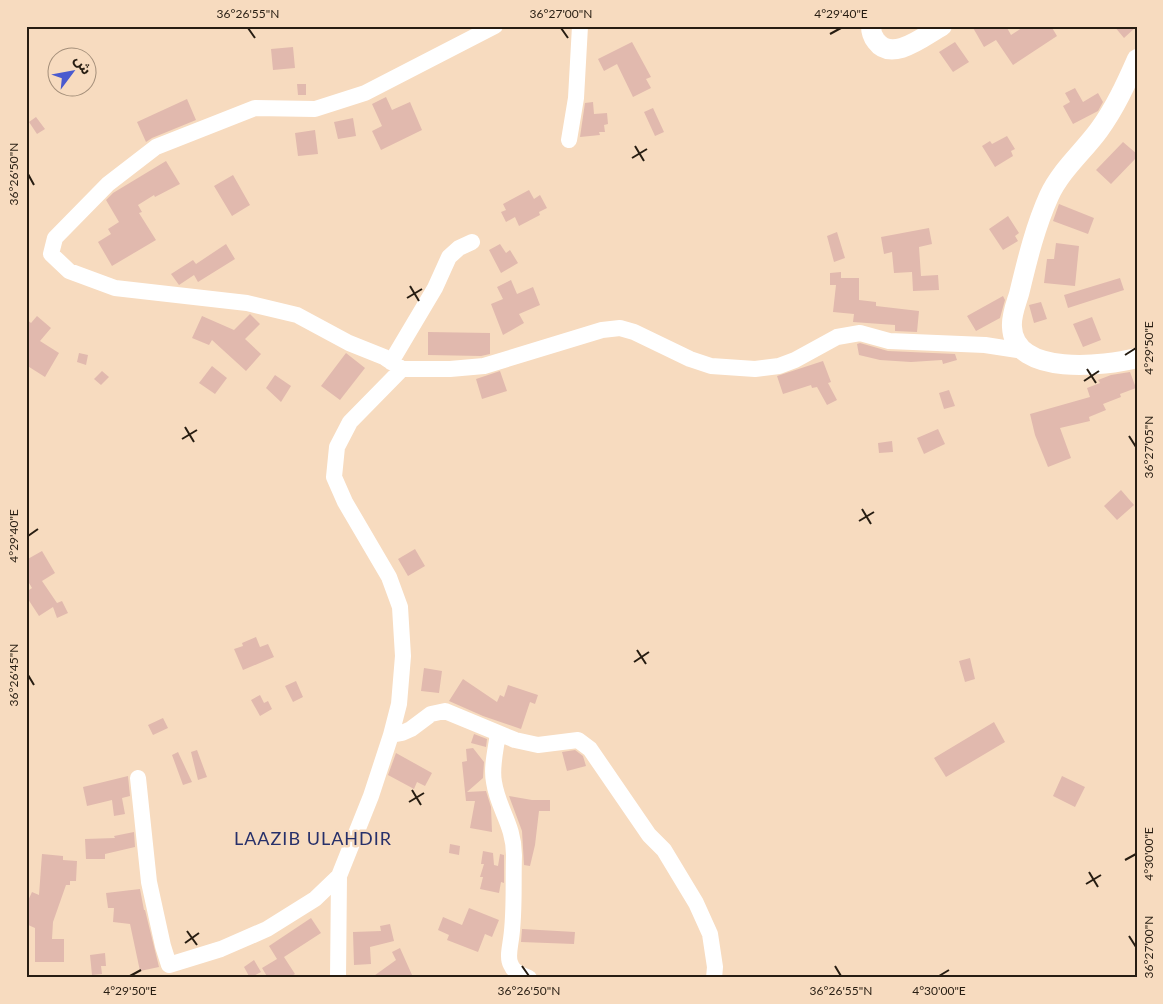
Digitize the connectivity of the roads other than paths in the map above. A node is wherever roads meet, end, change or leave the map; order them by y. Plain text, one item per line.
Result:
1 (495, 26) edge
2 (580, 26) edge
3 (871, 26) edge
4 (942, 26) edge
5 (1137, 60) edge
6 (569, 140) dead end
7 (472, 242) dead end
8 (1024, 351) junction
9 (1137, 358) edge
10 (396, 365) junction
11 (498, 733) junction
12 (391, 736) junction
13 (138, 778) dead end
14 (339, 876) junction
15 (338, 978) edge
16 (529, 978) edge
17 (714, 978) edge

1 - 10 street
2 - 6 street
3 - 4 main road
5 - 8 main road
7 - 10 street
8 - 9 main road
8 - 10 street
10 - 12 street
11 - 12 street
11 - 16 street
11 - 17 street
12 - 14 street
13 - 14 street
14 - 15 street

